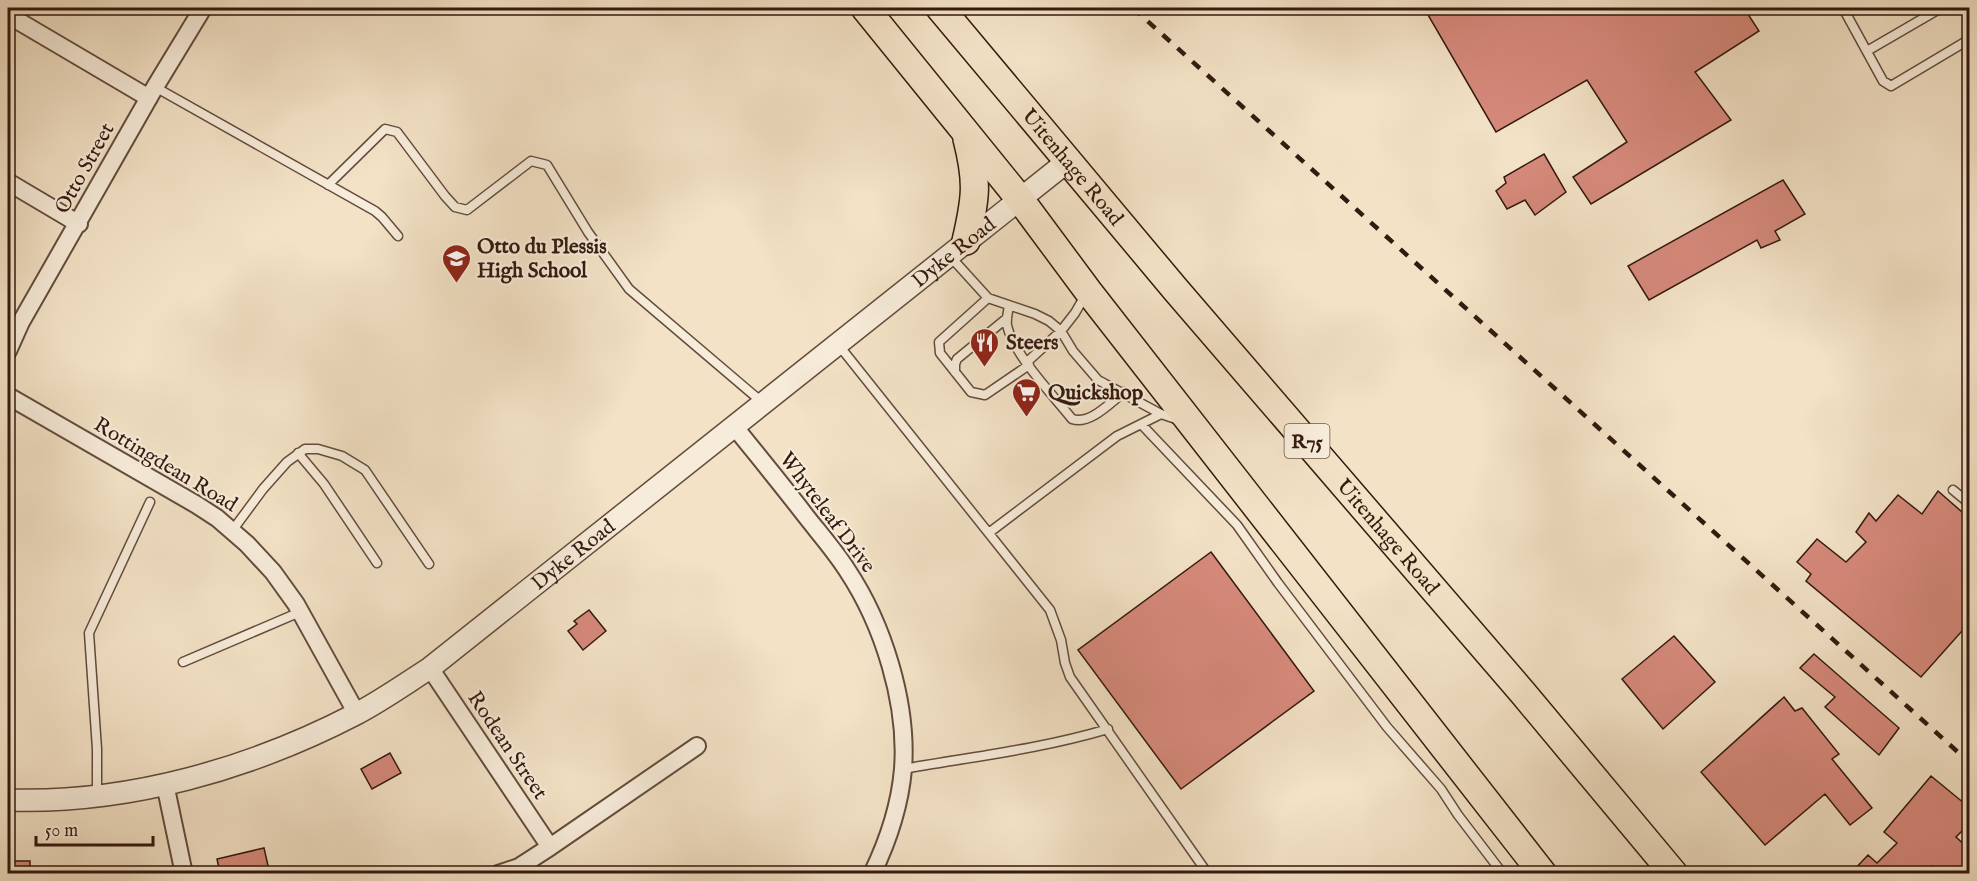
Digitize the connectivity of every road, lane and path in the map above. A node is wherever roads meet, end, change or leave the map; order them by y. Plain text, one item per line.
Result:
1 (203, 8) edge
2 (865, 8) edge
3 (940, 8) edge
4 (1941, 8) edge
5 (1847, 9) edge
6 (8, 15) edge
7 (1970, 39) edge
8 (1867, 51) junction
9 (152, 92) junction
10 (966, 132) junction
11 (1068, 161) junction
12 (8, 182) edge
13 (328, 185) junction
14 (1019, 198) junction
15 (79, 224) junction
16 (398, 236) dead end
17 (957, 248) junction
18 (1088, 291) junction
19 (988, 298) junction
20 (1009, 306) junction
21 (1007, 318) junction
22 (1061, 331) junction
23 (837, 343) junction
24 (8, 351) edge
25 (1028, 364) junction
26 (955, 372) junction
27 (1124, 392) junction
28 (8, 396) edge
29 (763, 403) junction
30 (1161, 414) junction
31 (1142, 425) junction
32 (1193, 425) junction
33 (735, 426) junction
34 (298, 453) junction
35 (1953, 490) dead end
36 (150, 502) dead end
37 (1970, 504) edge
38 (232, 531) junction
39 (990, 532) junction
40 (377, 563) dead end
41 (429, 564) dead end
42 (300, 612) junction
43 (183, 662) dead end
44 (430, 668) junction
45 (357, 714) junction
46 (1108, 729) junction
47 (697, 746) dead end
48 (903, 769) junction
49 (165, 784) junction
50 (97, 795) junction
51 (8, 800) edge
52 (550, 848) junction
53 (184, 873) edge
54 (498, 873) edge
55 (872, 873) edge
56 (1208, 873) edge
57 (1503, 873) edge
58 (1543, 873) edge
59 (1674, 873) edge

1 - 9 street, Otto Street
2 - 10 main road
3 - 11 main road, Uitenhage Road / R75
4 - 8 lane
5 - 8 lane
6 - 9 street
7 - 8 lane
9 - 13 lane
9 - 15 street, Otto Street
10 - 14 main road
10 - 17 main road
11 - 14 street, Dyke Road
11 - 59 main road, Uitenhage Road / R75
12 - 15 street
13 - 16 lane
13 - 29 lane
14 - 17 street, Dyke Road
14 - 18 main road
15 - 24 street, Otto Street
17 - 19 lane
17 - 23 street, Dyke Road
18 - 22 lane
18 - 32 main road
19 - 20 lane
19 - 26 lane
20 - 21 lane
20 - 22 lane
21 - 25 lane
21 - 26 lane
22 - 25 lane
22 - 27 lane
23 - 29 street, Dyke Road
23 - 39 lane
25 - 26 lane
25 - 27 lane
27 - 30 lane
28 - 38 street, Rottingdean Road
29 - 33 street, Dyke Road
30 - 31 lane
30 - 32 lane
31 - 39 lane
31 - 57 lane
32 - 58 main road
33 - 44 street, Dyke Road
33 - 48 street, Whyteleaf Drive
34 - 38 lane
34 - 40 lane
34 - 41 lane
35 - 37 lane
36 - 50 lane
38 - 42 street, Rottingdean Road
39 - 46 lane
42 - 43 lane
42 - 45 street, Rottingdean Road
44 - 45 street, Dyke Road
44 - 52 street, Rodean Street
45 - 49 street, Dyke Road
46 - 48 lane
46 - 56 lane
47 - 52 street
48 - 55 street, Whyteleaf Drive
49 - 50 street, Dyke Road
49 - 53 street
50 - 51 street, Dyke Road
52 - 54 street

